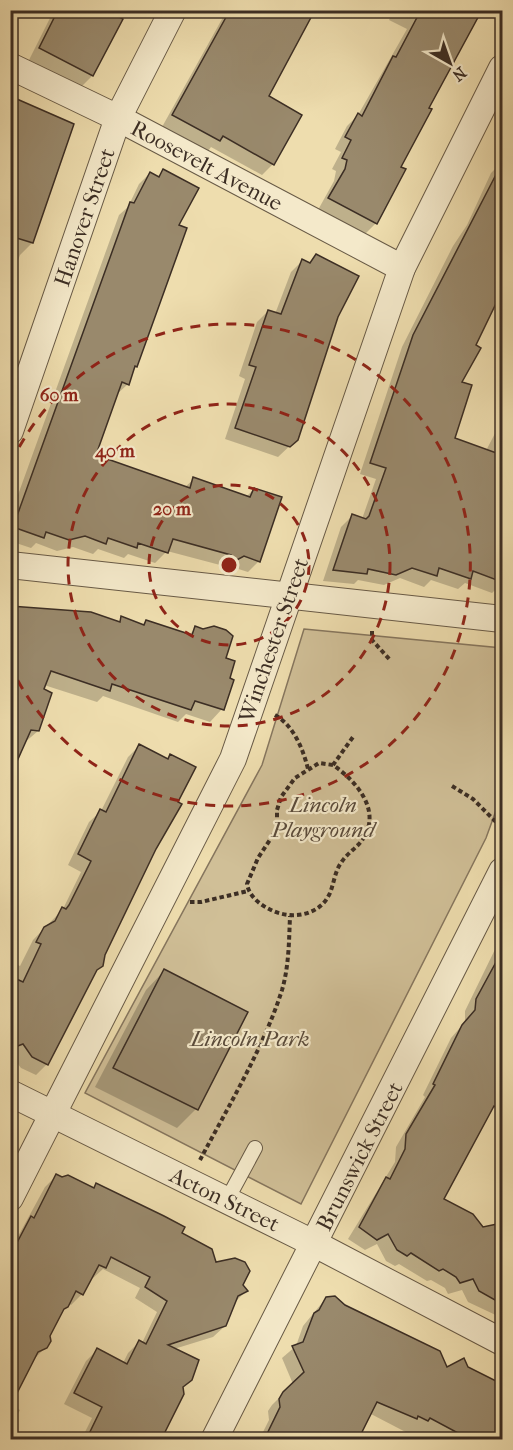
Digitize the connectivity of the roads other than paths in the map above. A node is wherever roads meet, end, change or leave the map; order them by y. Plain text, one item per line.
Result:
1 (173, 10) edge
2 (10, 66) edge
3 (502, 68) edge
4 (118, 118) junction
5 (402, 268) junction
6 (10, 431) edge
7 (10, 565) edge
8 (287, 597) junction
9 (502, 619) edge
10 (502, 871) edge
11 (10, 1093) edge
12 (52, 1115) junction
13 (255, 1148) dead end
14 (10, 1198) edge
15 (228, 1200) junction
16 (315, 1244) junction
17 (502, 1342) edge
18 (214, 1440) edge

1 - 4 street, Hanover Street
2 - 4 street, Roosevelt Avenue
3 - 5 street, Winchester Street
4 - 5 street, Roosevelt Avenue
4 - 6 street, Hanover Street
5 - 8 street, Winchester Street
7 - 8 street
8 - 9 street
8 - 12 street, Winchester Street
10 - 16 street, Brunswick Street
11 - 12 street, Acton Street
12 - 14 street, Winchester Street
12 - 15 street, Acton Street
13 - 15 lane
15 - 16 street, Acton Street
16 - 17 street, Acton Street
16 - 18 street, Brunswick Street

